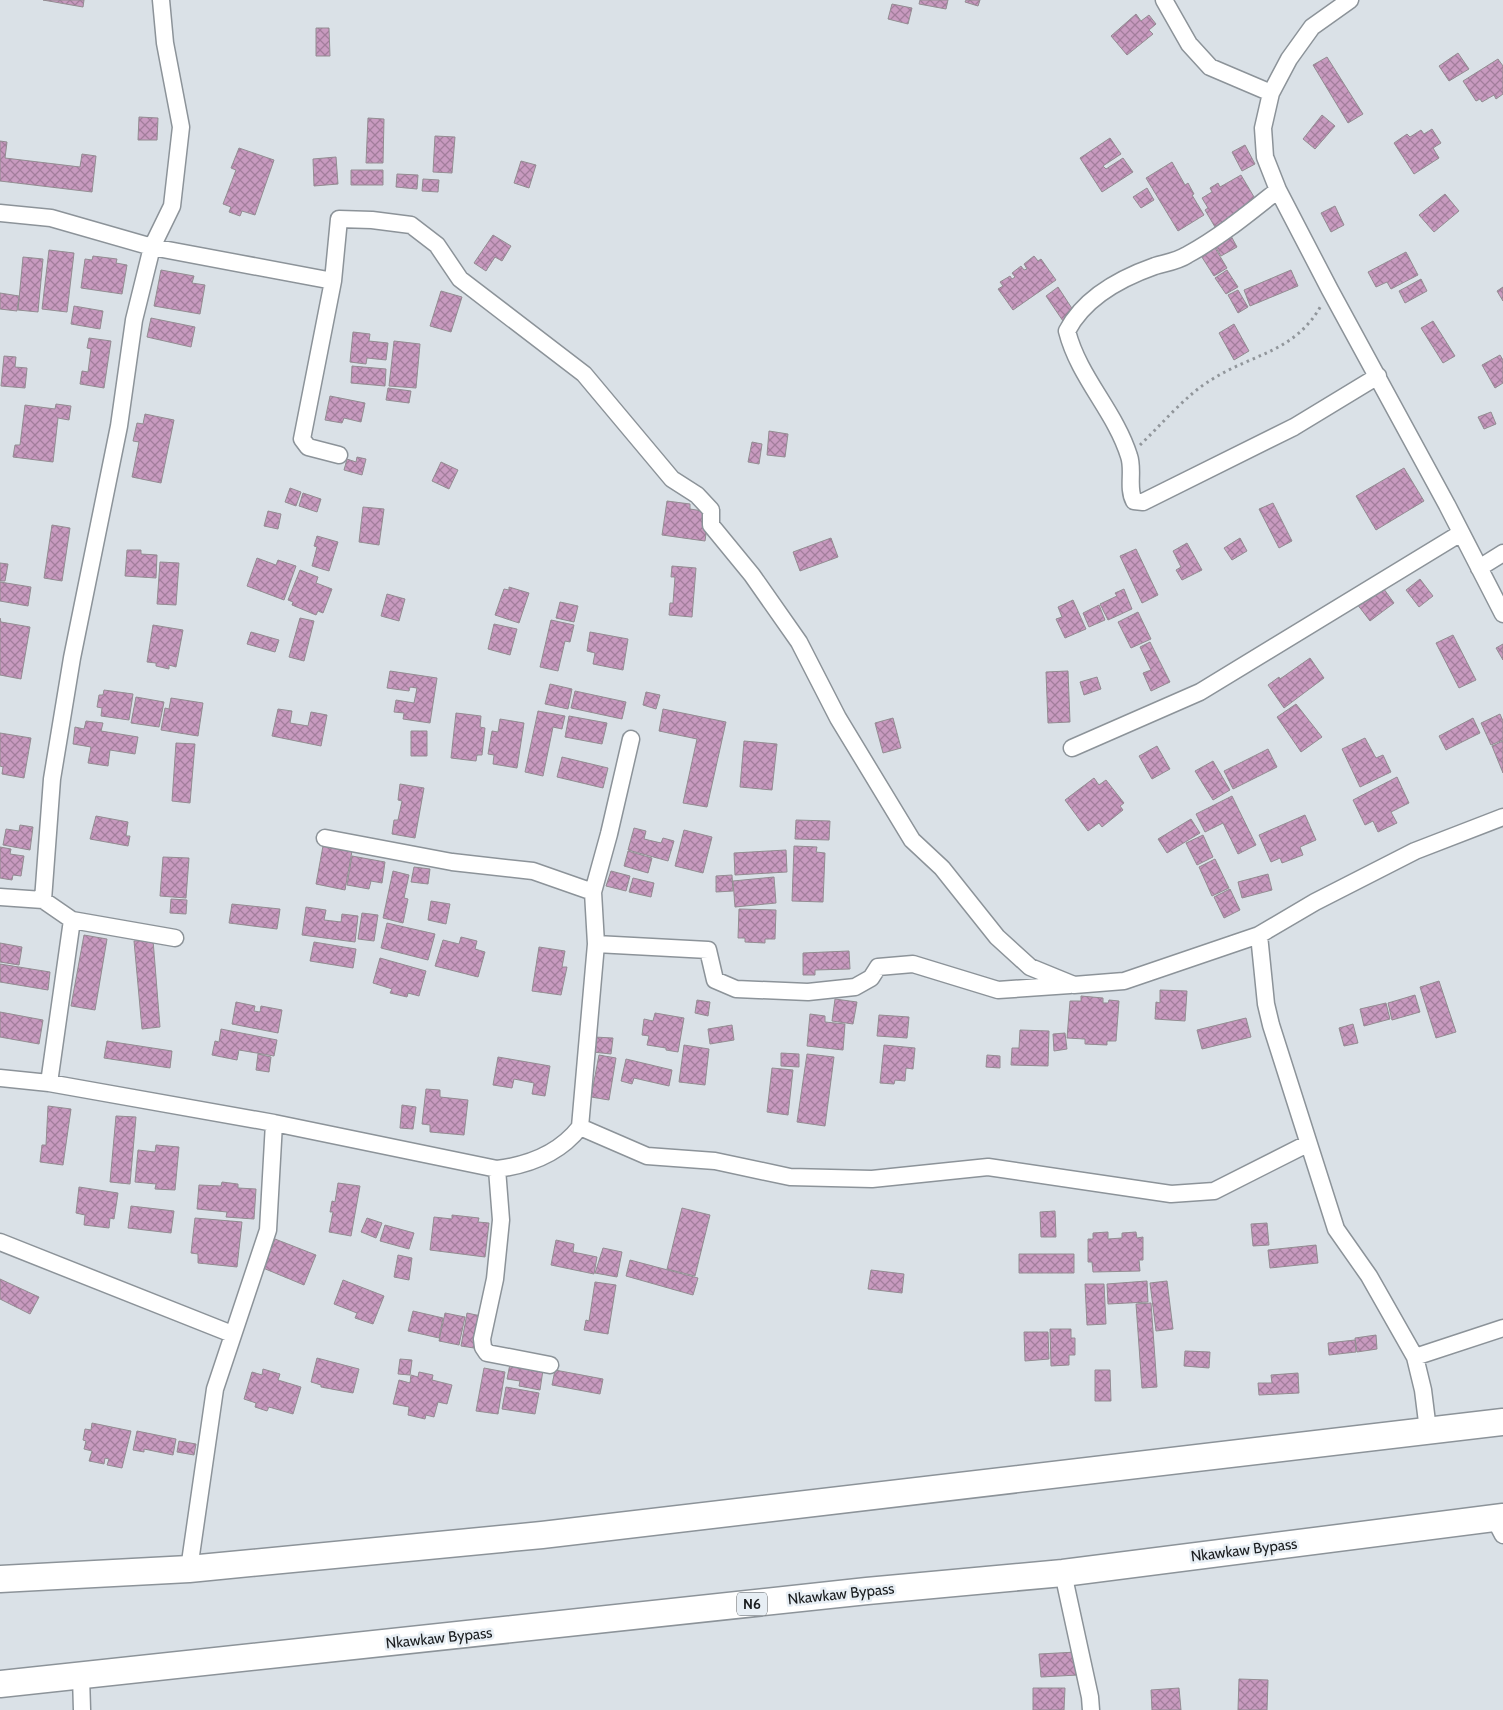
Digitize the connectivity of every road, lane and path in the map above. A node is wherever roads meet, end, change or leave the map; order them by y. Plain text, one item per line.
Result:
1 (161, 0) edge
2 (1164, 0) edge
3 (1350, 0) edge
4 (1271, 93) junction
5 (1278, 190) junction
6 (0, 213) edge
7 (152, 247) junction
8 (333, 281) junction
9 (1330, 290) junction
10 (1378, 376) junction
11 (339, 455) dead end
12 (1129, 456) junction
13 (1461, 533) junction
14 (1503, 553) edge
15 (1479, 568) junction
16 (1503, 614) edge
17 (631, 739) dead end
18 (1072, 748) dead end
19 (1503, 817) edge
20 (325, 838) dead end
21 (593, 892) junction
22 (0, 897) edge
23 (43, 900) junction
24 (72, 920) junction
25 (1259, 935) junction
26 (175, 938) dead end
27 (596, 944) junction
28 (1074, 985) junction
29 (0, 1078) edge
30 (49, 1083) junction
31 (274, 1123) junction
32 (580, 1127) junction
33 (1307, 1144) junction
34 (496, 1169) junction
35 (0, 1242) edge
36 (1503, 1328) edge
37 (232, 1334) junction
38 (1415, 1357) junction
39 (550, 1365) dead end
40 (1503, 1422) edge
41 (1428, 1430) junction
42 (1500, 1524) edge
43 (189, 1569) junction
44 (1063, 1573) junction
45 (0, 1579) edge
46 (81, 1676) junction
47 (0, 1684) edge
48 (82, 1710) edge
49 (1090, 1710) edge

1 - 7 street
2 - 4 street
3 - 4 street
4 - 5 street
5 - 9 street
5 - 12 street
6 - 7 street
7 - 8 street
7 - 23 street
8 - 11 street
8 - 28 street
9 - 10 street
9 - 12 path
10 - 12 street
10 - 13 street
13 - 15 street
13 - 18 street
14 - 15 street
15 - 16 street
17 - 21 street
19 - 25 street
20 - 21 street
21 - 27 street
22 - 23 street
23 - 24 street
24 - 26 street
24 - 30 street
25 - 28 street
25 - 33 street
27 - 28 street
27 - 32 street
29 - 30 street
30 - 31 street
31 - 34 street
31 - 37 street
32 - 33 street
32 - 34 street
33 - 38 street
34 - 39 street
35 - 37 street
36 - 38 street
37 - 43 street
38 - 41 street
40 - 41 highway
41 - 43 highway
42 - 44 highway, Nkawkaw Bypass / N6
43 - 45 highway
44 - 46 highway, Nkawkaw Bypass / N6
44 - 49 street
46 - 47 highway, Nkawkaw Bypass / N6
46 - 48 street

